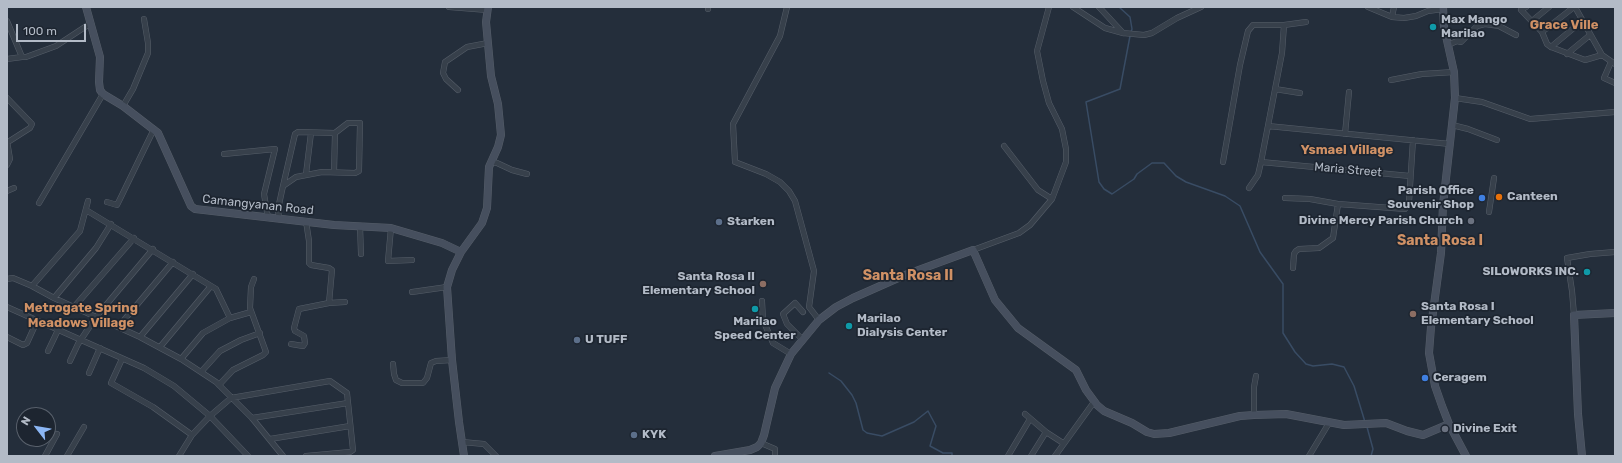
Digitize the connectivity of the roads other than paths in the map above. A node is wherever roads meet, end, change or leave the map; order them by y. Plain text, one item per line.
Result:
1 (86, 7) edge
2 (448, 7) edge
3 (787, 7) edge
4 (1049, 7) edge
5 (1073, 7) edge
6 (1100, 7) edge
7 (1200, 7) edge
8 (1368, 7) edge
9 (1394, 7) edge
10 (1526, 7) edge
11 (1549, 7) edge
12 (1575, 7) edge
13 (487, 8) edge
14 (1443, 8) edge
15 (1392, 17) junction
16 (144, 19) dead end
17 (7, 21) edge
18 (1532, 21) junction
19 (1582, 21) junction
20 (1306, 22) dead end
21 (91, 23) junction
22 (1284, 25) junction
23 (1542, 32) junction
24 (1126, 33) junction
25 (1516, 35) dead end
26 (1590, 35) junction
27 (488, 43) junction
28 (1448, 45) junction
29 (1551, 47) junction
30 (1567, 54) junction
31 (1602, 55) junction
32 (22, 57) junction
33 (7, 59) edge
34 (1613, 63) edge
35 (1454, 72) junction
36 (1391, 80) dead end
37 (1615, 83) edge
38 (1274, 89) junction
39 (458, 90) dead end
40 (1349, 92) dead end
41 (1300, 93) dead end
42 (103, 94) junction
43 (7, 98) edge
44 (1455, 98) junction
45 (123, 106) junction
46 (1615, 112) edge
47 (1452, 125) junction
48 (1268, 126) junction
49 (154, 129) junction
50 (311, 133) junction
51 (335, 133) junction
52 (1345, 134) junction
53 (1413, 140) junction
54 (1498, 140) dead end
55 (8, 142) edge
56 (1450, 144) junction
57 (1004, 146) dead end
58 (224, 154) dead end
59 (491, 162) junction
60 (1223, 162) dead end
61 (1261, 162) junction
62 (7, 164) edge
63 (334, 172) junction
64 (306, 174) junction
65 (527, 174) dead end
66 (1410, 176) junction
67 (1494, 178) dead end
68 (283, 186) junction
69 (14, 188) dead end
70 (1249, 188) dead end
71 (7, 191) edge
72 (1285, 198) dead end
73 (1052, 199) junction
74 (88, 201) dead end
75 (107, 202) dead end
76 (40, 203) dead end
77 (1338, 204) junction
78 (86, 210) junction
79 (1489, 212) dead end
80 (268, 218) junction
81 (279, 219) junction
82 (306, 221) junction
83 (111, 224) junction
84 (360, 226) junction
85 (391, 228) junction
86 (134, 238) junction
87 (153, 249) junction
88 (973, 250) junction
89 (461, 252) junction
90 (1615, 252) edge
91 (361, 254) dead end
92 (412, 260) dead end
93 (173, 262) junction
94 (1293, 268) dead end
95 (193, 274) junction
96 (7, 279) edge
97 (254, 279) dead end
98 (32, 286) junction
99 (212, 286) junction
100 (447, 287) junction
101 (412, 292) dead end
102 (54, 298) junction
103 (762, 301) dead end
104 (345, 302) dead end
105 (329, 303) junction
106 (7, 307) edge
107 (74, 307) junction
108 (251, 312) junction
109 (803, 312) dead end
110 (1615, 313) edge
111 (1574, 315) junction
112 (96, 317) junction
113 (230, 318) junction
114 (819, 320) junction
115 (37, 321) junction
116 (119, 326) junction
117 (58, 330) junction
118 (260, 333) junction
119 (7, 337) edge
120 (140, 337) junction
121 (81, 339) junction
122 (803, 340) junction
123 (291, 344) dead end
124 (160, 347) junction
125 (100, 348) junction
126 (48, 351) dead end
127 (792, 354) junction
128 (122, 359) junction
129 (181, 359) junction
130 (452, 360) junction
131 (70, 361) dead end
132 (393, 364) dead end
133 (201, 372) junction
134 (89, 373) dead end
135 (1256, 376) dead end
136 (218, 385) junction
137 (231, 398) junction
138 (1094, 402) junction
139 (348, 403) junction
140 (1025, 414) dead end
141 (1254, 415) junction
142 (210, 416) junction
143 (252, 418) junction
144 (1030, 419) junction
145 (1328, 423) junction
146 (1449, 424) junction
147 (350, 426) junction
148 (84, 428) dead end
149 (1046, 432) junction
150 (57, 434) dead end
151 (192, 435) junction
152 (270, 439) junction
153 (462, 442) junction
154 (761, 443) junction
155 (1063, 443) junction
156 (317, 455) edge
157 (45, 456) edge
158 (67, 456) edge
159 (179, 456) edge
160 (248, 456) edge
161 (284, 456) edge
162 (306, 456) edge
163 (464, 456) edge
164 (496, 456) edge
165 (715, 456) edge
166 (774, 456) edge
167 (1008, 456) edge
168 (1031, 456) edge
169 (1055, 456) edge
170 (1309, 456) edge
171 (1466, 456) edge
172 (1582, 456) edge

1 - 21 street
2 - 13 street
3 - 114 street
4 - 73 street
5 - 24 street
6 - 24 street
7 - 24 street
8 - 15 street
9 - 15 street
10 - 18 street
11 - 18 street
12 - 19 street
12 - 23 street
13 - 27 street
14 - 15 street
14 - 28 street
16 - 45 street
17 - 32 street
18 - 23 street
19 - 26 street
19 - 29 street
20 - 22 street
21 - 32 street
21 - 42 street
22 - 38 street
22 - 60 street
23 - 29 street
25 - 28 street
26 - 30 street
26 - 31 street
27 - 39 street
27 - 59 street
28 - 35 street
29 - 30 street
30 - 31 street
31 - 34 street
32 - 33 street
34 - 37 street
35 - 36 street
35 - 44 street
38 - 41 street
38 - 48 street
40 - 52 street
42 - 45 street, Camangyanan Road
42 - 76 street
43 - 55 street
44 - 46 street
44 - 47 street
45 - 49 street, Camangyanan Road
47 - 54 street
47 - 56 street
48 - 52 street
48 - 61 street
49 - 75 street
49 - 80 street, Camangyanan Road
50 - 51 street
50 - 64 street
50 - 68 street
51 - 63 street
51 - 63 street
52 - 53 street
53 - 56 street
53 - 66 street
55 - 62 street
56 - 146 street
57 - 73 street
58 - 80 street
59 - 65 street
59 - 89 street
61 - 66 street, Maria Street
61 - 70 street
63 - 64 street
64 - 68 street
66 - 77 street
67 - 79 street
68 - 81 street
69 - 71 street
72 - 77 street
73 - 88 street
74 - 78 street
77 - 94 street
78 - 83 street
78 - 98 street
80 - 81 street, Camangyanan Road
81 - 82 street, Camangyanan Road
82 - 84 street, Camangyanan Road
82 - 105 street
83 - 86 street
83 - 102 street
84 - 85 street, Camangyanan Road
84 - 91 street
85 - 89 street, Camangyanan Road
85 - 92 street
86 - 87 street
86 - 107 street
87 - 93 street
87 - 112 street
88 - 114 street
88 - 138 street
89 - 100 street
90 - 111 street
93 - 95 street
93 - 116 street
95 - 99 street
95 - 120 street
96 - 98 street
97 - 108 street
98 - 102 street
99 - 113 street
99 - 124 street
100 - 101 street
100 - 130 street
102 - 107 street
103 - 127 street
104 - 105 street
105 - 123 street
106 - 115 street
107 - 112 street
108 - 113 street
108 - 118 street
109 - 122 street
110 - 111 street
111 - 172 street
112 - 116 street
112 - 121 street
113 - 129 street
114 - 122 street
115 - 117 street
115 - 119 street
116 - 120 street
117 - 121 street
117 - 126 street
118 - 133 street
118 - 136 street
120 - 124 street
121 - 125 street
121 - 131 street
122 - 127 street
124 - 129 street
125 - 128 street
125 - 134 street
127 - 154 street
128 - 142 street
128 - 151 street
129 - 133 street
130 - 132 street
130 - 153 street
133 - 136 street
135 - 141 street
136 - 137 street
137 - 139 street
137 - 142 street
137 - 143 street
138 - 141 street
138 - 155 street
139 - 143 street
139 - 147 street
140 - 144 street
141 - 145 street
142 - 151 street
142 - 160 street
143 - 152 street
144 - 149 street
144 - 167 street
145 - 146 street
145 - 170 street
146 - 171 street
147 - 152 street
147 - 156 street
148 - 158 street
149 - 155 street
149 - 168 street
150 - 157 street
151 - 159 street
152 - 161 street
153 - 163 street
153 - 164 street
154 - 165 street
154 - 166 street
155 - 169 street
156 - 162 street

